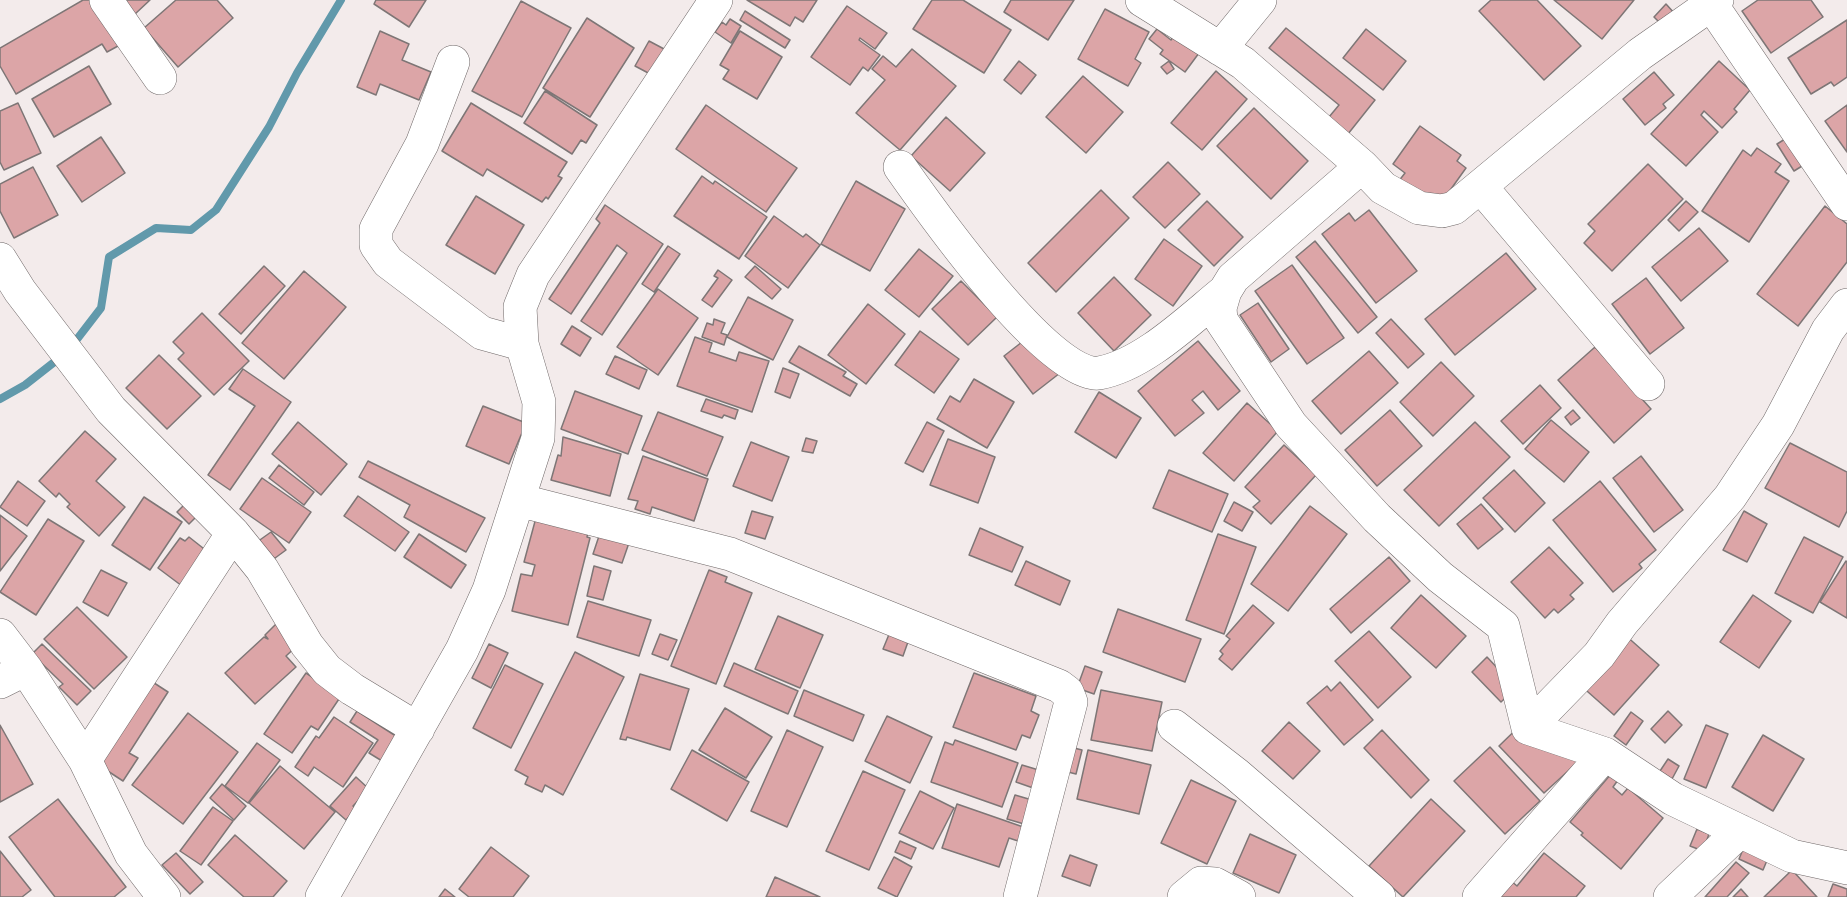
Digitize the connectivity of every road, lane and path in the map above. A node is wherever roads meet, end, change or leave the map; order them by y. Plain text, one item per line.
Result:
1 (106, 0) edge
2 (716, 0) edge
3 (1142, 0) edge
4 (1260, 0) edge
5 (1714, 2) edge
6 (1220, 49) junction
7 (453, 62) dead end
8 (160, 78) dead end
9 (1362, 166) junction
10 (900, 167) dead end
11 (1481, 187) junction
12 (1847, 204) edge
13 (0, 260) edge
14 (1225, 291) junction
15 (1847, 305) edge
16 (522, 344) junction
17 (1648, 384) dead end
18 (518, 500) junction
19 (233, 533) junction
20 (0, 635) edge
21 (13, 675) edge
22 (1174, 726) dead end
23 (1528, 728) junction
24 (418, 729) junction
25 (1605, 754) junction
26 (85, 760) junction
27 (1740, 831) junction
28 (1847, 868) edge
29 (164, 897) edge
30 (322, 897) edge
31 (1020, 897) edge
32 (1184, 897) edge
33 (1239, 897) edge
34 (1379, 897) edge
35 (1479, 897) edge
36 (1670, 897) edge

1 - 8 street
2 - 16 street
3 - 6 street
4 - 6 street
5 - 11 street
5 - 12 street
6 - 9 street
7 - 16 street
9 - 11 street
9 - 14 street
10 - 14 street
11 - 17 street
13 - 19 street
14 - 23 street
15 - 23 street
16 - 18 street
18 - 24 street
18 - 31 street
19 - 24 street
19 - 26 street
20 - 21 street
21 - 26 street
22 - 34 street
23 - 25 street
24 - 30 street
25 - 27 street
25 - 35 street
26 - 29 street
27 - 28 street
27 - 36 street
32 - 33 street

